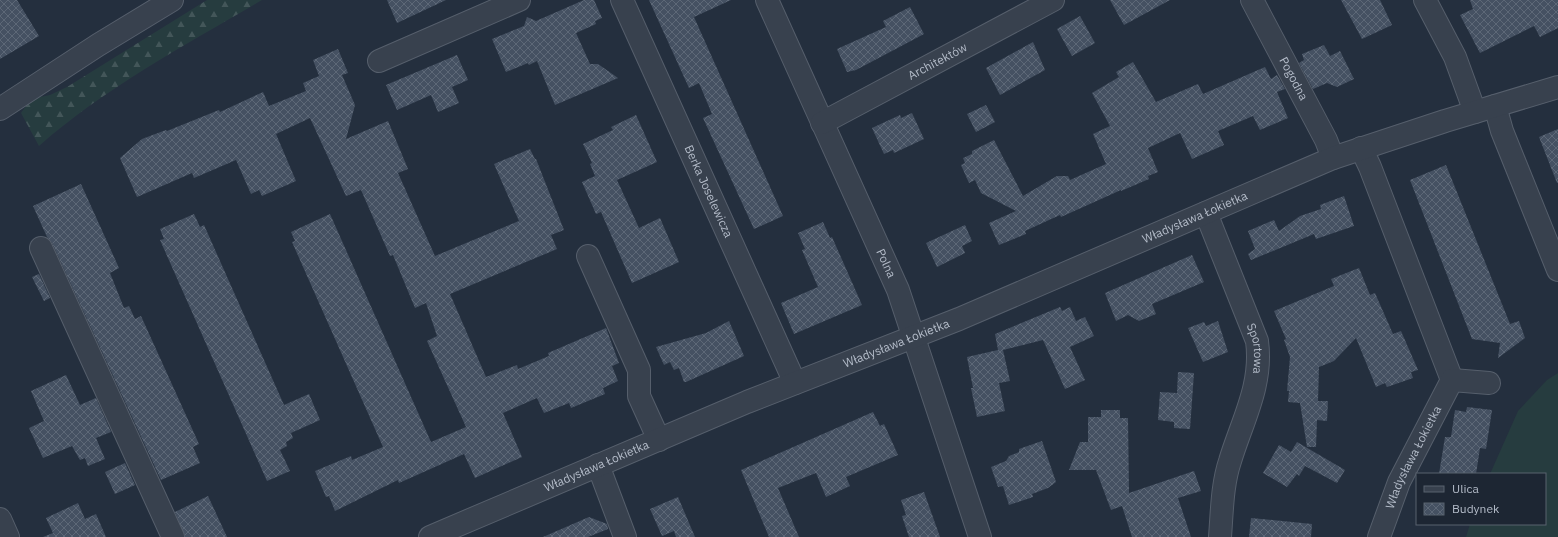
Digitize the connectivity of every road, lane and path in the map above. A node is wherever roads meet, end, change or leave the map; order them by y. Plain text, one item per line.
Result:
1 (172, 0) edge
2 (519, 0) edge
3 (622, 0) edge
4 (767, 0) edge
5 (1053, 0) edge
6 (1252, 0) edge
7 (1425, 0) edge
8 (379, 62) dead end
9 (1558, 87) edge
10 (0, 109) edge
11 (1485, 109) junction
12 (822, 123) junction
13 (1361, 148) junction
14 (1333, 158) junction
15 (1206, 213) junction
16 (41, 248) dead end
17 (588, 256) dead end
18 (1558, 270) edge
19 (914, 337) junction
20 (1452, 380) junction
21 (796, 383) junction
22 (1489, 383) dead end
23 (659, 440) junction
24 (598, 465) junction
25 (0, 519) edge
26 (8, 537) edge
27 (173, 537) edge
28 (430, 537) edge
29 (625, 537) edge
30 (980, 537) edge
31 (1220, 537) edge
32 (1379, 537) edge

1 - 10 street
2 - 8 street
3 - 21 street, Berka Joselewicza
4 - 12 street, Polna
5 - 12 street, Architektów
6 - 14 street, Pogodna
7 - 11 street
9 - 11 street, Władysława Łokietka
11 - 13 street, Władysława Łokietka
11 - 18 street
12 - 19 street, Polna
13 - 14 street, Władysława Łokietka
13 - 20 street
14 - 15 street, Władysława Łokietka
15 - 19 street, Władysława Łokietka
15 - 31 street, Sportowa
16 - 27 street
17 - 23 street
19 - 21 street, Władysława Łokietka
19 - 30 street, Polna
20 - 22 street
20 - 32 street, Władysława Łokietka
21 - 23 street, Władysława Łokietka
23 - 24 street, Władysława Łokietka
24 - 28 street, Władysława Łokietka
24 - 29 street
25 - 26 street

